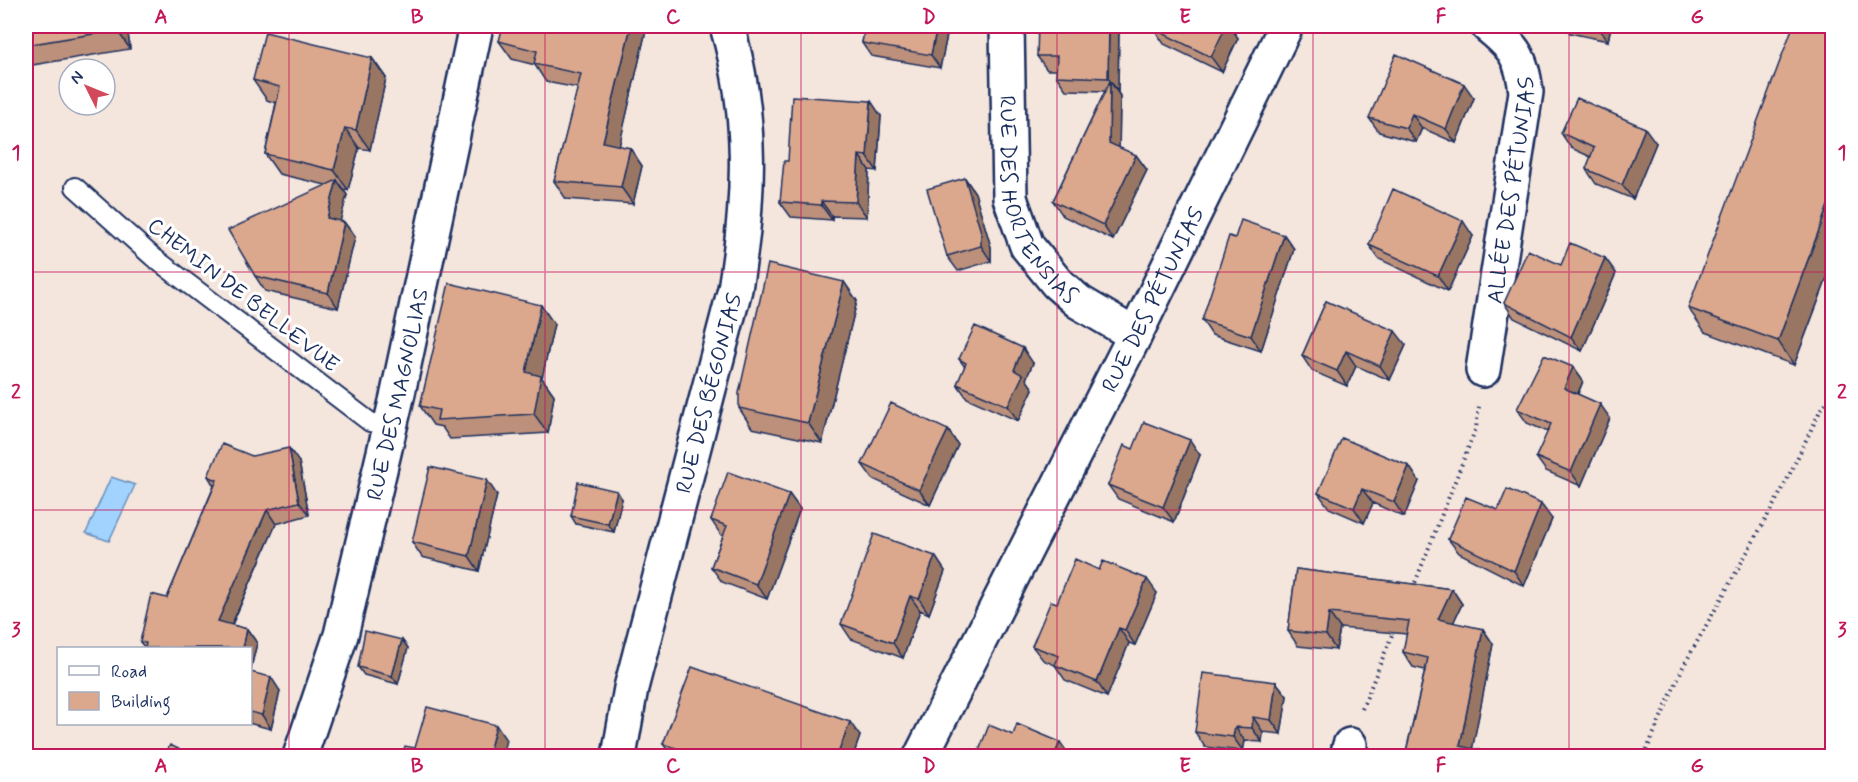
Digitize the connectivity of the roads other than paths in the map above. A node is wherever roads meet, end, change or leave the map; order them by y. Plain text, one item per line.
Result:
1 (476, 26) edge
2 (727, 26) edge
3 (1007, 26) edge
4 (1286, 26) edge
5 (1488, 26) edge
6 (75, 187) dead end
7 (1135, 334) junction
8 (1483, 370) road end
9 (391, 427) junction
10 (300, 756) edge
11 (619, 756) edge
12 (921, 756) edge

1 - 9 street, RUE DES MAGNOLIAS
2 - 11 street, RUE DES BÉGONIAS
3 - 7 street, RUE DES HORTENSIAS
4 - 7 street, RUE DES PÉTUNIAS
5 - 8 street, ALLÉE DES PÉTUNIAS
6 - 9 lane, CHEMIN DE BELLEVUE
7 - 12 street, RUE DES PÉTUNIAS
9 - 10 street, RUE DES MAGNOLIAS

